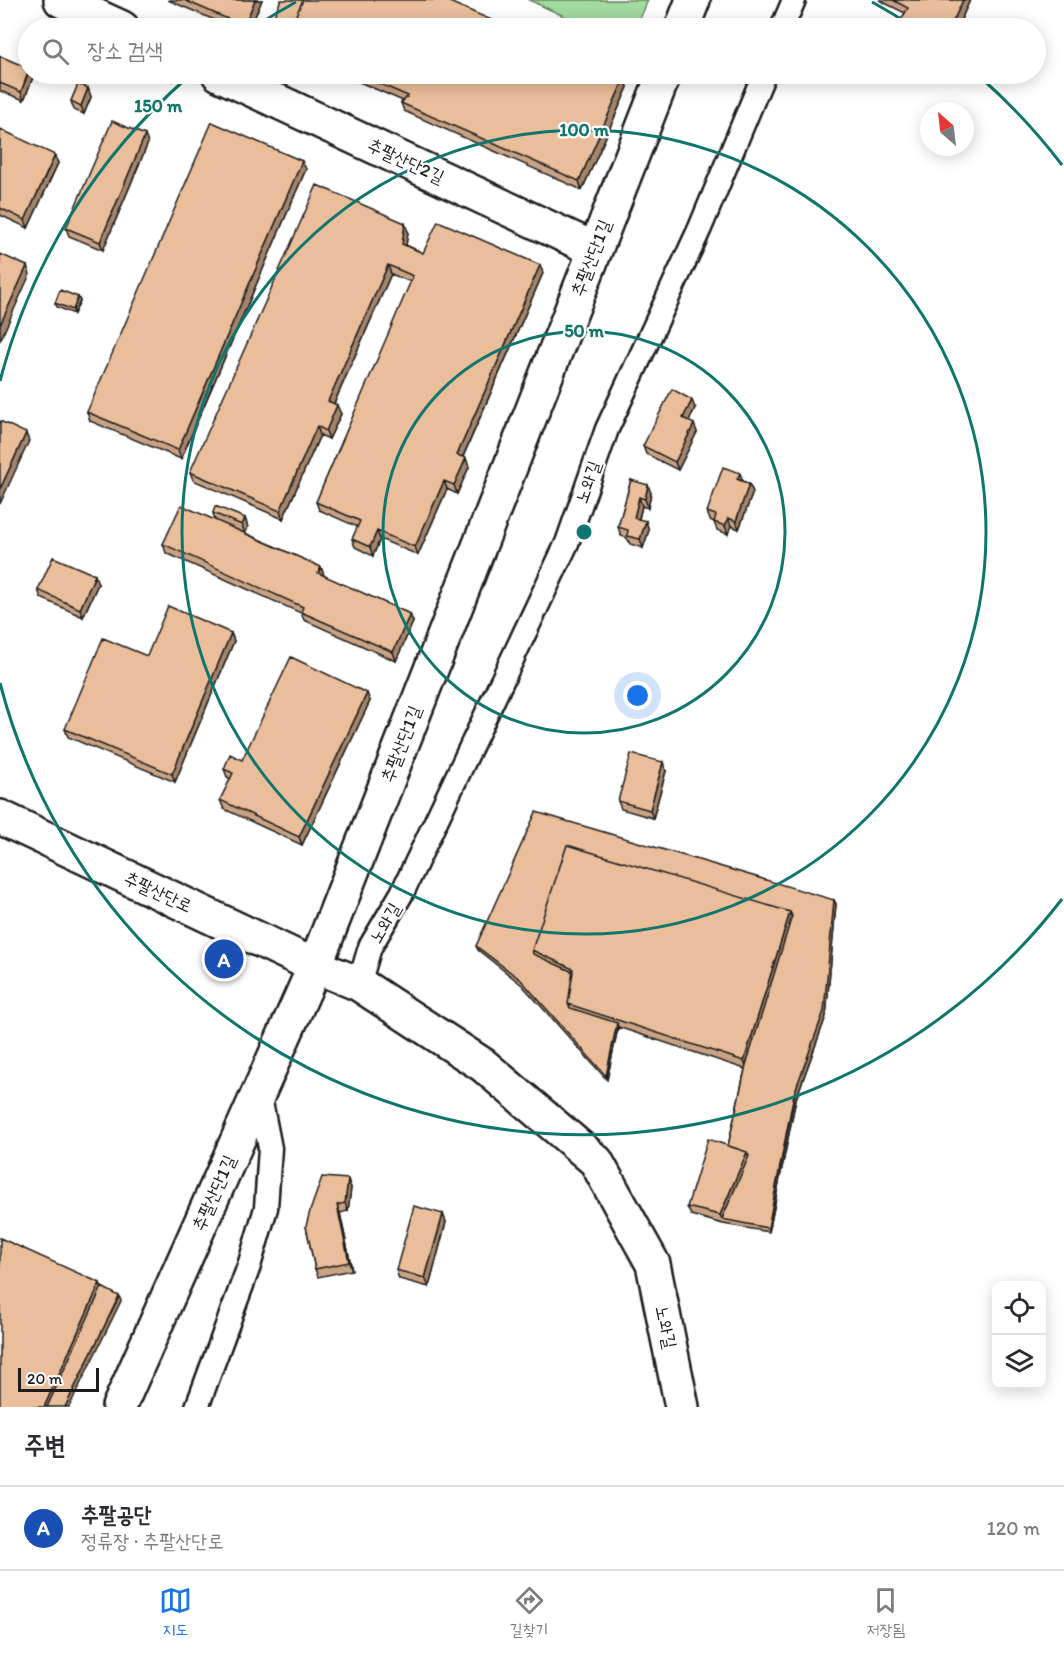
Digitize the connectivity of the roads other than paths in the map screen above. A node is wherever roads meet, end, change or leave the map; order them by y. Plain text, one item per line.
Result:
1 (61, 0) edge
2 (693, 0) edge
3 (794, 0) edge
4 (100, 18) edge
5 (686, 18) edge
6 (786, 18) edge
7 (240, 84) edge
8 (660, 84) edge
9 (760, 84) edge
10 (594, 249) junction
11 (0, 817) edge
12 (315, 966) junction
13 (359, 984) junction
14 (259, 1092) junction
15 (119, 1407) edge
16 (197, 1407) edge
17 (682, 1407) edge

1 - 4 street
2 - 5 street
3 - 6 street
7 - 10 street, 추팔산단2길
8 - 10 street, 추팔산단1길
9 - 13 street, 노와길
10 - 12 street, 추팔산단1길
11 - 12 street, 추팔산단로
12 - 13 street, 노와길
12 - 14 street, 추팔산단1길
13 - 17 street, 노와길
14 - 15 street, 추팔산단1길
14 - 16 street

